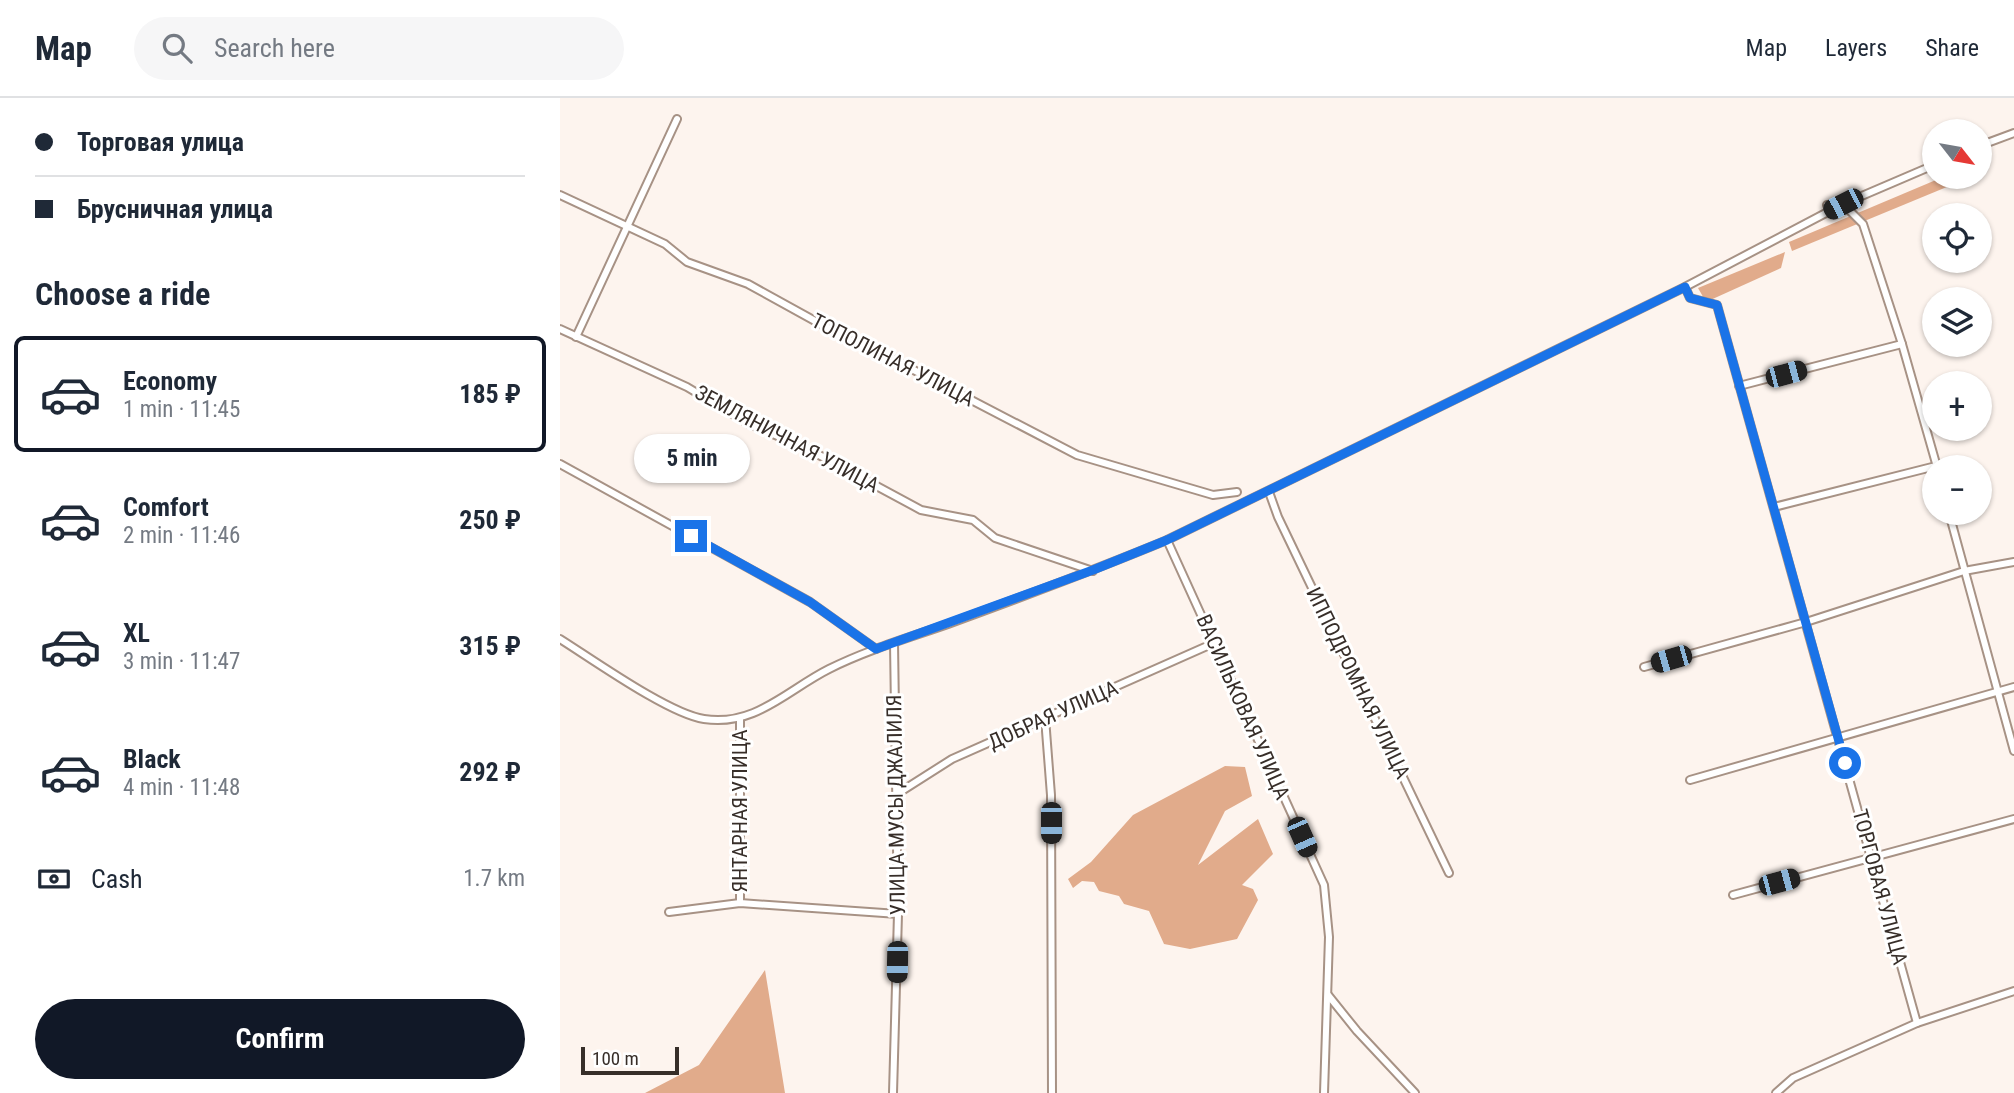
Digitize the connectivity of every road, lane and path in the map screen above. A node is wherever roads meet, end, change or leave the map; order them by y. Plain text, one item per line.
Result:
1 (677, 119) dead end
2 (2014, 133) edge
3 (1992, 141) edge
4 (1922, 170) edge
5 (560, 195) edge
6 (1843, 204) junction
7 (1827, 205) dead end
8 (628, 226) junction
9 (1685, 287) junction
10 (560, 329) edge
11 (576, 337) junction
12 (1902, 344) junction
13 (1739, 386) junction
14 (1933, 455) edge
15 (560, 464) edge
16 (1922, 470) edge
17 (1237, 492) dead end
18 (1269, 492) junction
19 (1774, 507) junction
20 (1952, 525) edge
21 (1167, 540) junction
22 (2014, 562) edge
23 (1093, 570) junction
24 (1964, 571) junction
25 (1806, 622) junction
26 (560, 639) edge
27 (894, 643) junction
28 (1214, 643) junction
29 (876, 649) junction
30 (1644, 667) dead end
31 (2014, 687) edge
32 (1997, 691) junction
33 (1045, 718) junction
34 (740, 719) junction
35 (1839, 739) junction
36 (2014, 751) edge
37 (1690, 780) dead end
38 (897, 794) junction
39 (2014, 819) edge
40 (1871, 857) junction
41 (1449, 873) dead end
42 (1733, 895) dead end
43 (740, 903) junction
44 (669, 912) dead end
45 (898, 914) junction
46 (2014, 991) edge
47 (1328, 995) junction
48 (1917, 1023) junction
49 (894, 1093) edge
50 (1052, 1093) edge
51 (1325, 1093) edge
52 (1415, 1093) edge
53 (1776, 1093) edge

1 - 8 street
2 - 3 street
4 - 6 street
5 - 8 street, ТОПОЛИНАЯ УЛИЦА
6 - 7 street
6 - 9 street
6 - 12 street
8 - 11 street
8 - 17 street, ТОПОЛИНАЯ УЛИЦА
9 - 13 street, ТОРГОВАЯ УЛИЦА
9 - 18 street
10 - 11 street, ЗЕМЛЯНИЧНАЯ УЛИЦА
11 - 23 street, ЗЕМЛЯНИЧНАЯ УЛИЦА
12 - 13 street
12 - 14 street
13 - 19 street, ТОРГОВАЯ УЛИЦА
15 - 29 street
16 - 19 street
18 - 21 street
18 - 41 street, ИППОДРОМНАЯ УЛИЦА
19 - 25 street, ТОРГОВАЯ УЛИЦА
20 - 24 street
21 - 23 street
21 - 28 street, ВАСИЛЬКОВАЯ УЛИЦА
22 - 24 street
23 - 27 street
24 - 25 street
24 - 32 street
25 - 30 street
25 - 35 street, ТОРГОВАЯ УЛИЦА
26 - 34 street
27 - 29 street
27 - 38 street, УЛИЦА МУСЫ ДЖАЛИЛЯ
28 - 33 street, ДОБРАЯ УЛИЦА
28 - 47 street, ВАСИЛЬКОВАЯ УЛИЦА
29 - 34 street
31 - 32 street
32 - 35 street
32 - 36 street
33 - 38 street, ДОБРАЯ УЛИЦА
33 - 50 street
34 - 43 street, ЯНТАРНАЯ УЛИЦА
35 - 37 street
35 - 40 street, ТОРГОВАЯ УЛИЦА
38 - 45 street, УЛИЦА МУСЫ ДЖАЛИЛЯ
39 - 40 street
40 - 42 street
40 - 48 street, ТОРГОВАЯ УЛИЦА
43 - 44 street
43 - 45 street
45 - 49 street, УЛИЦА МУСЫ ДЖАЛИЛЯ
46 - 48 street
47 - 51 street, ВАСИЛЬКОВАЯ УЛИЦА
47 - 52 street
48 - 53 street

